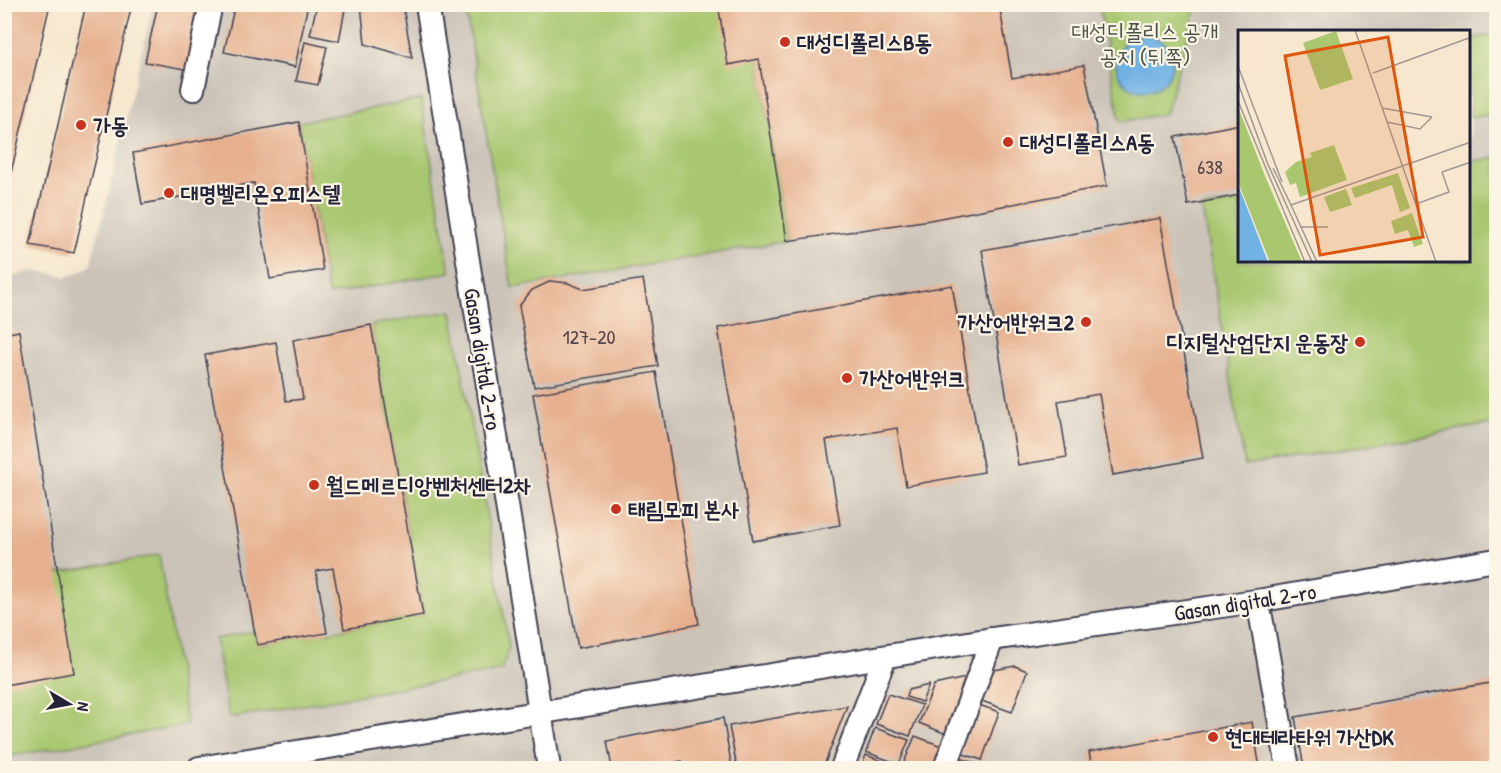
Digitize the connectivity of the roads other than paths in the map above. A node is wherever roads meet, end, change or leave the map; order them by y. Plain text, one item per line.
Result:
1 (211, 4) edge
2 (427, 4) edge
3 (193, 89) dead end
4 (1497, 561) edge
5 (1261, 616) dead end
6 (992, 639) junction
7 (885, 657) junction
8 (540, 713) junction
9 (250, 764) edge
10 (199, 768) edge
11 (549, 768) edge
12 (842, 768) edge
13 (945, 768) edge
14 (1288, 768) edge

1 - 3 street
2 - 8 street, Gasan digital 2-ro
4 - 6 street, Gasan digital 2-ro
5 - 14 street
6 - 7 street, Gasan digital 2-ro
6 - 13 street
7 - 8 street, Gasan digital 2-ro
7 - 12 street
8 - 9 street, Gasan digital 2-ro
8 - 11 street
9 - 10 street, Gasan digital 2-ro

